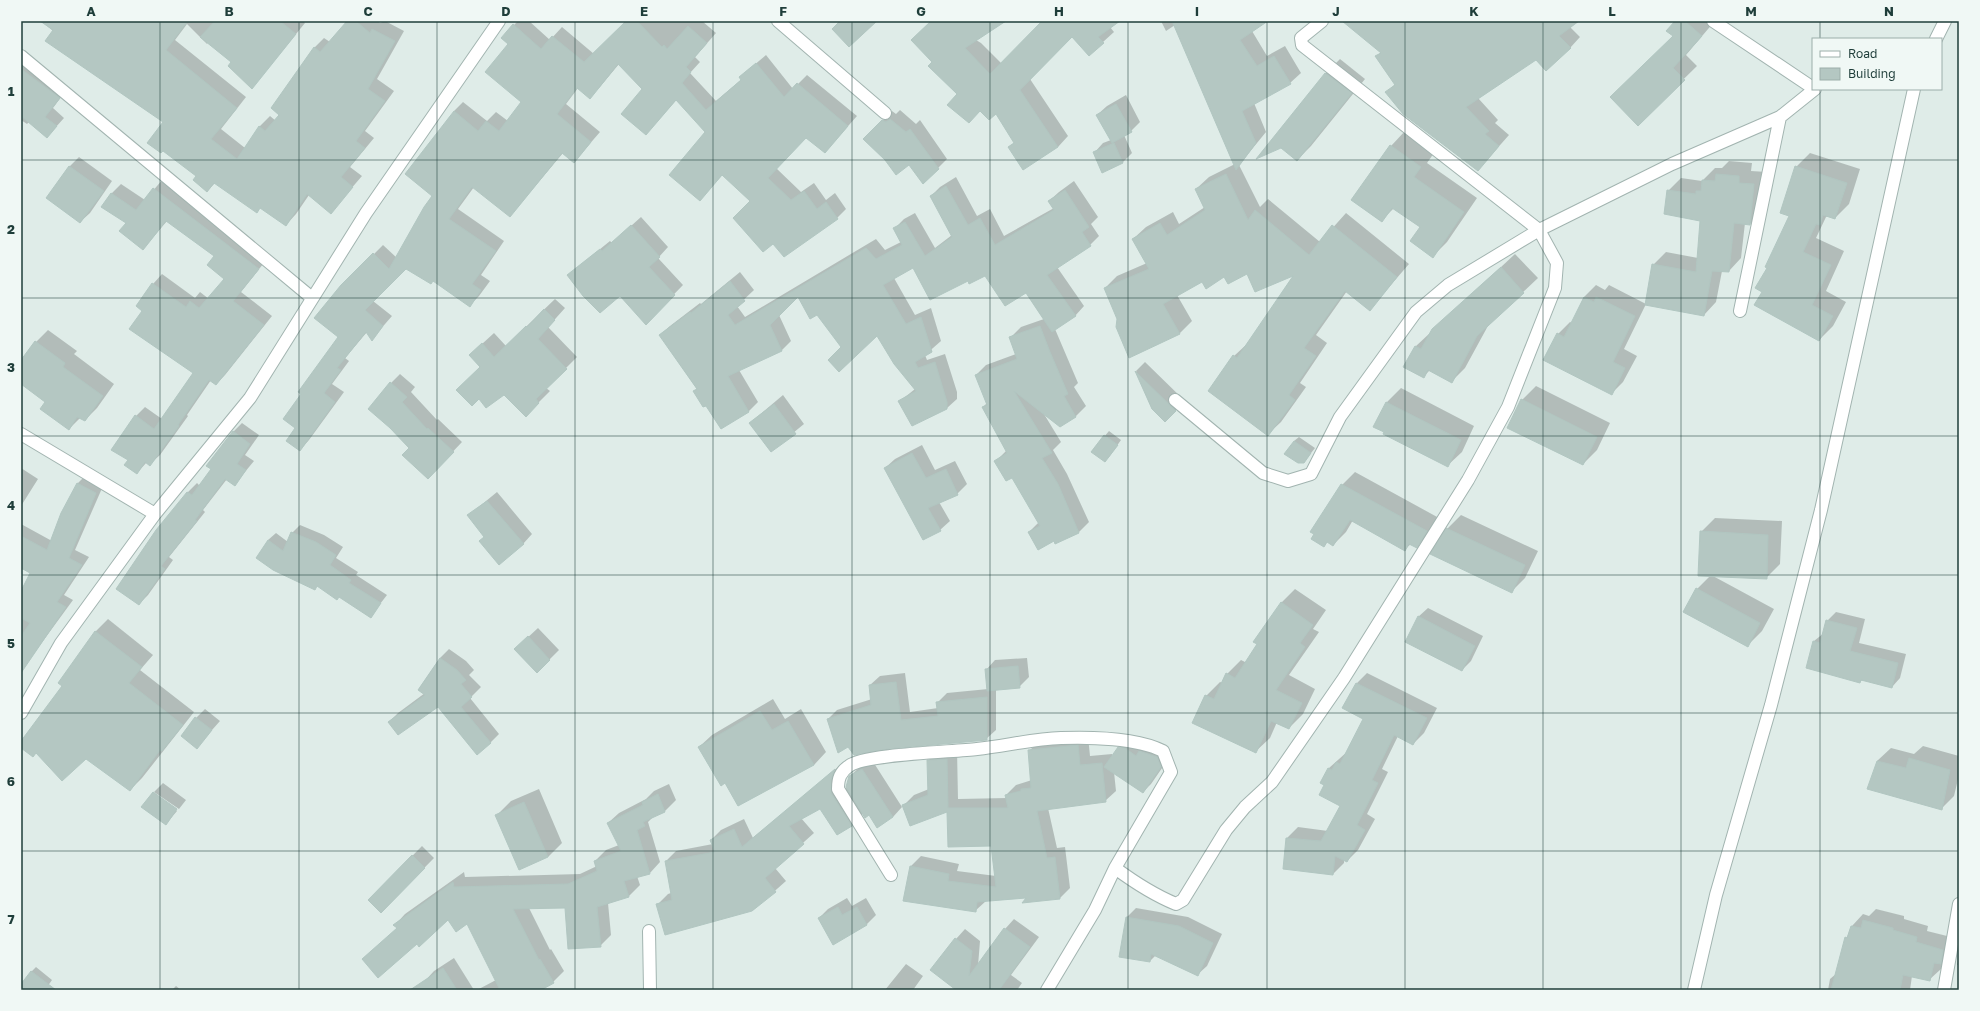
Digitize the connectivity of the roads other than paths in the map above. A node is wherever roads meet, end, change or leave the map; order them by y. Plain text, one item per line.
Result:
1 (498, 21) edge
2 (778, 21) edge
3 (1322, 21) edge
4 (1713, 21) edge
5 (1945, 21) edge
6 (1936, 38) edge
7 (21, 56) edge
8 (1812, 87) edge
9 (1812, 90) edge
10 (1914, 90) edge
11 (885, 113) dead end
12 (1780, 117) junction
13 (1539, 230) junction
14 (312, 298) junction
15 (1740, 311) dead end
16 (1175, 400) dead end
17 (21, 434) edge
18 (155, 514) junction
19 (21, 713) edge
20 (1115, 868) junction
21 (890, 875) dead end
22 (1959, 904) edge
23 (649, 932) dead end
24 (650, 990) edge
25 (1047, 990) edge
26 (1694, 990) edge
27 (1944, 990) edge

1 - 14 street
2 - 11 street
3 - 13 street
4 - 8 street
5 - 6 street
7 - 14 street
9 - 12 street
10 - 26 street
12 - 13 street
12 - 15 street
13 - 16 street
13 - 20 street
14 - 18 street
17 - 18 street
18 - 19 street
20 - 21 street
20 - 25 street
22 - 27 street
23 - 24 street

